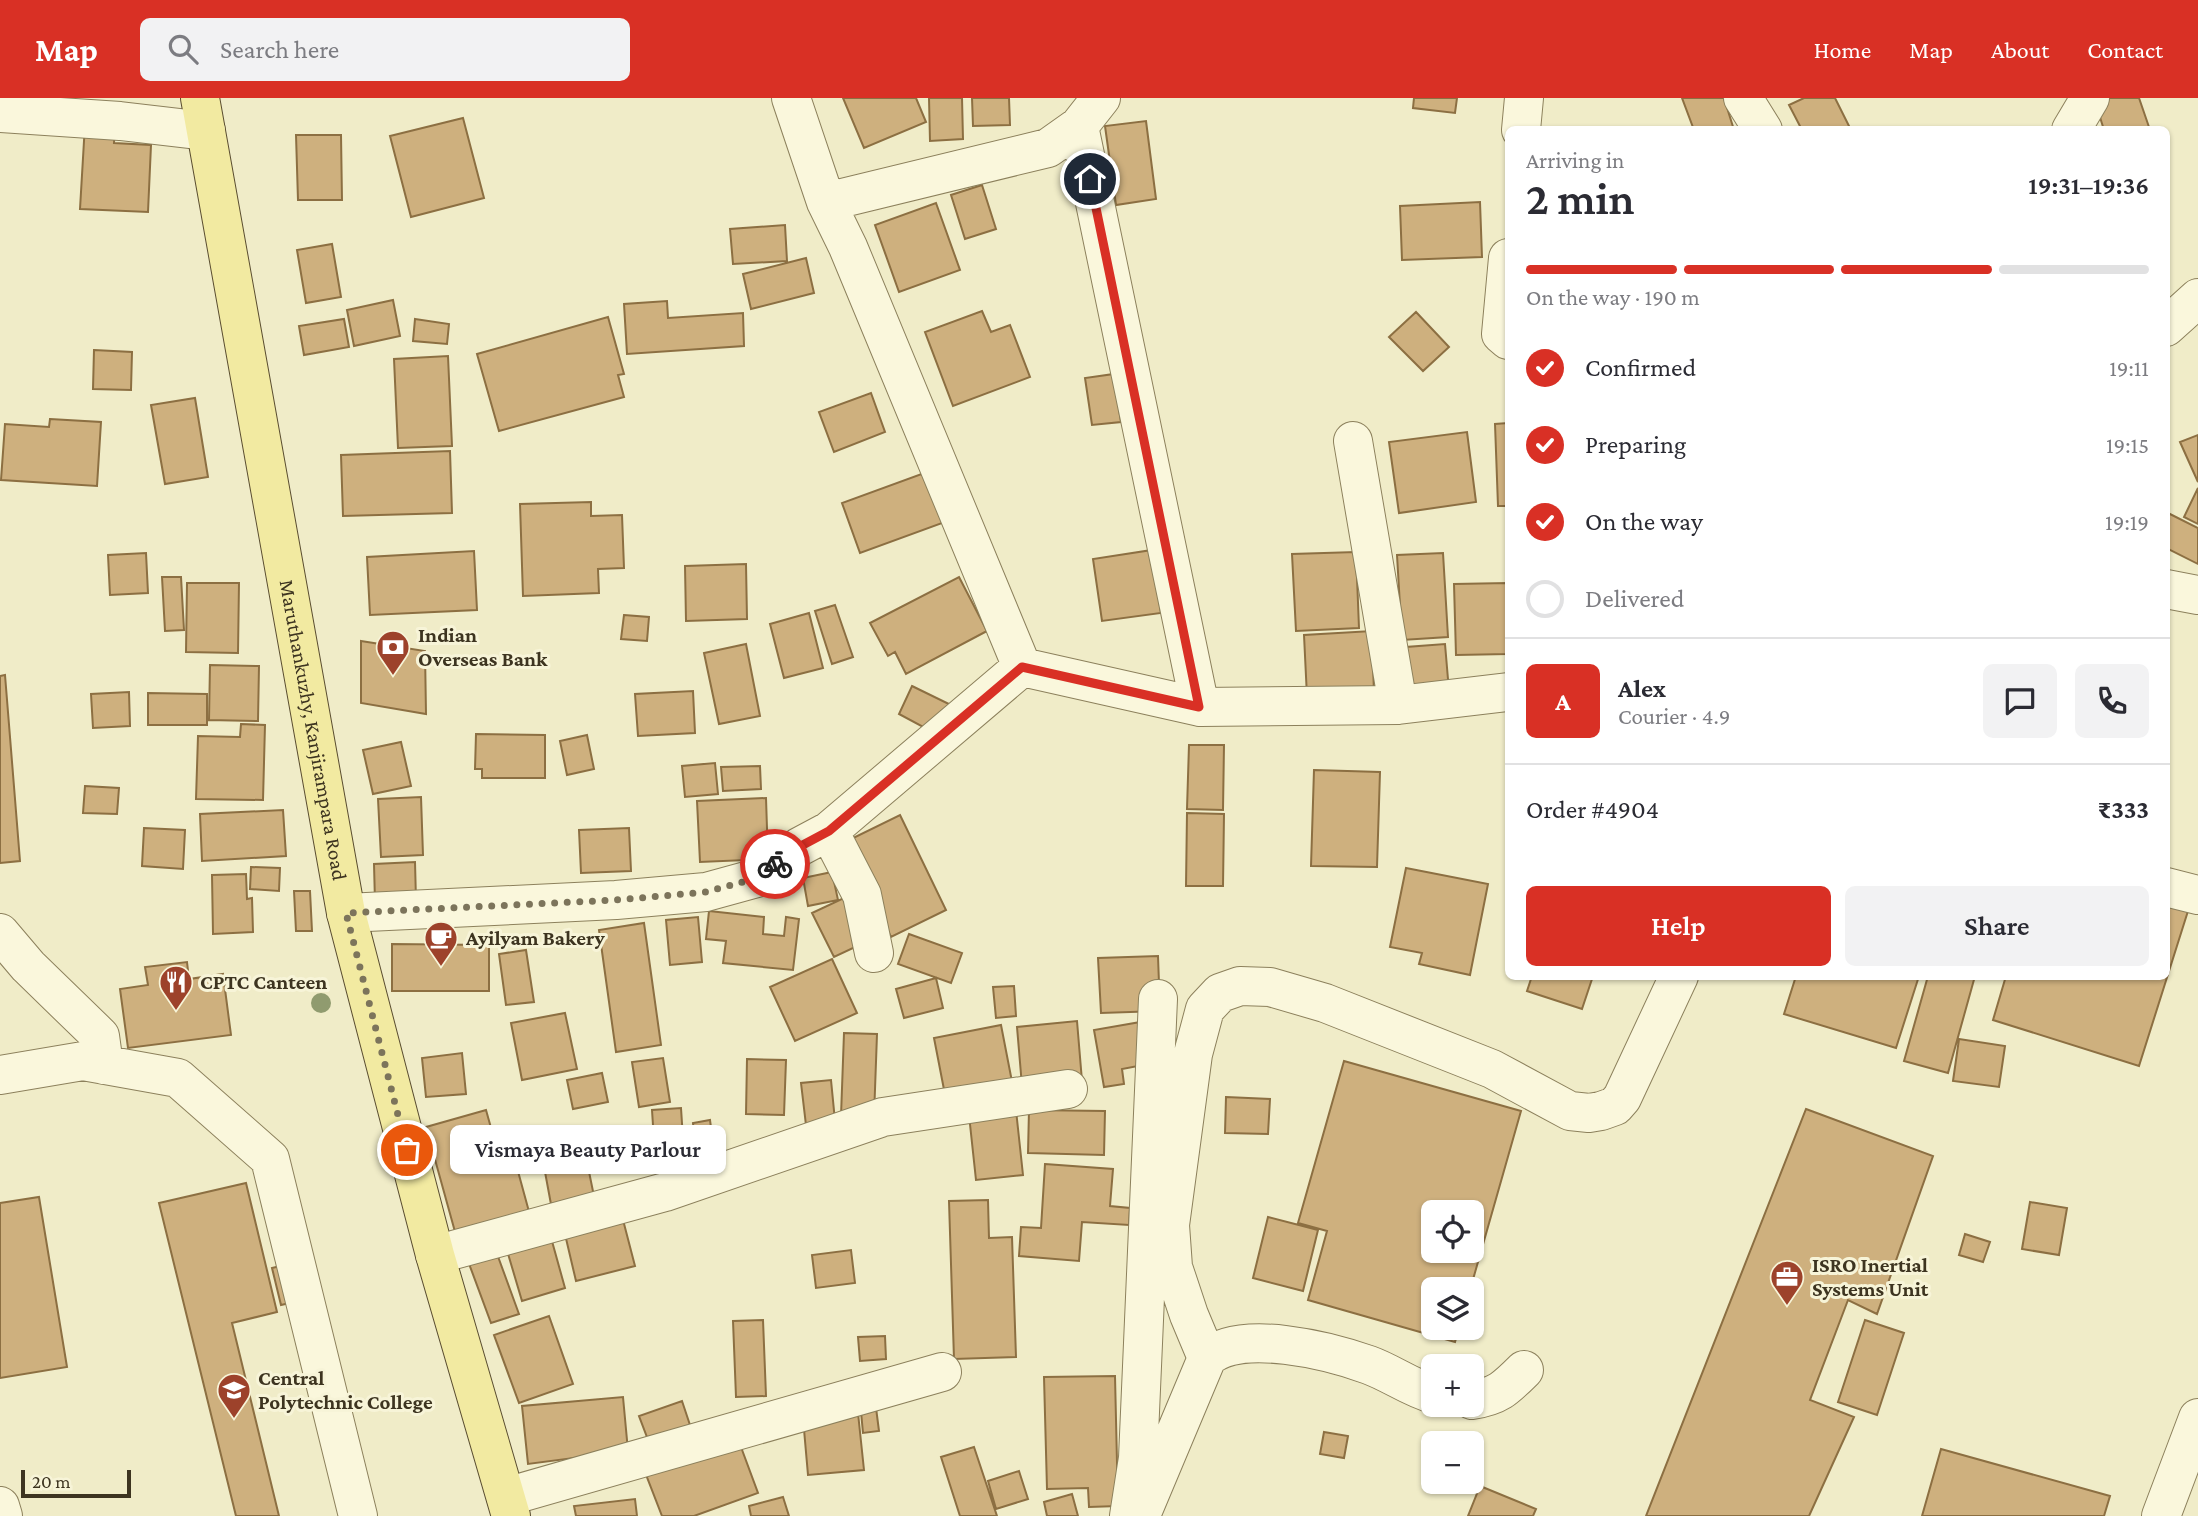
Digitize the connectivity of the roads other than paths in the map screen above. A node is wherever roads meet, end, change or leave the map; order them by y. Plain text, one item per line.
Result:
1 (791, 98) edge
2 (1524, 98) edge
3 (1743, 98) edge
4 (2090, 98) edge
5 (1090, 112) edge
6 (0, 113) edge
7 (203, 114) edge
8 (1521, 126) edge
9 (1760, 126) edge
10 (2073, 126) edge
11 (826, 202) junction
12 (1505, 291) edge
13 (2198, 298) edge
14 (2170, 323) edge
15 (1505, 338) edge
16 (1353, 441) dead end
17 (2170, 590) edge
18 (2198, 596) edge
19 (1022, 667) junction
20 (1505, 692) edge
21 (1398, 705) junction
22 (1199, 707) junction
23 (829, 831) junction
24 (2170, 888) edge
25 (2198, 895) edge
26 (346, 913) junction
27 (0, 933) edge
28 (874, 953) dead end
29 (1677, 980) edge
30 (1158, 999) dead end
31 (104, 1065) junction
32 (0, 1075) edge
33 (1068, 1089) dead end
34 (435, 1255) junction
35 (1208, 1358) junction
36 (1524, 1370) dead end
37 (942, 1372) dead end
38 (1421, 1389) edge
39 (1484, 1398) edge
40 (2198, 1418) edge
41 (0, 1506) edge
42 (508, 1507) edge
43 (3, 1516) edge
44 (358, 1516) edge
45 (1129, 1516) edge
46 (1141, 1516) edge
47 (2161, 1516) edge

1 - 11 street
2 - 8 street
3 - 9 street
4 - 10 street
5 - 11 street
5 - 22 street
6 - 7 street
7 - 26 main road, Maruthankuzhy, Kanjirampara Road
11 - 19 street
12 - 15 street
13 - 14 street
16 - 21 street
17 - 18 street
19 - 22 street
19 - 23 street
20 - 21 street
21 - 22 street
23 - 26 street
23 - 28 street
24 - 25 street
26 - 34 main road, Maruthankuzhy, Kanjirampara Road
27 - 31 street
29 - 35 street
30 - 45 street
31 - 32 street
31 - 44 street
33 - 34 street
34 - 42 main road, Maruthankuzhy, Kanjirampara Road
35 - 38 street
35 - 46 street
36 - 39 street
37 - 42 street
40 - 47 street
41 - 43 street

